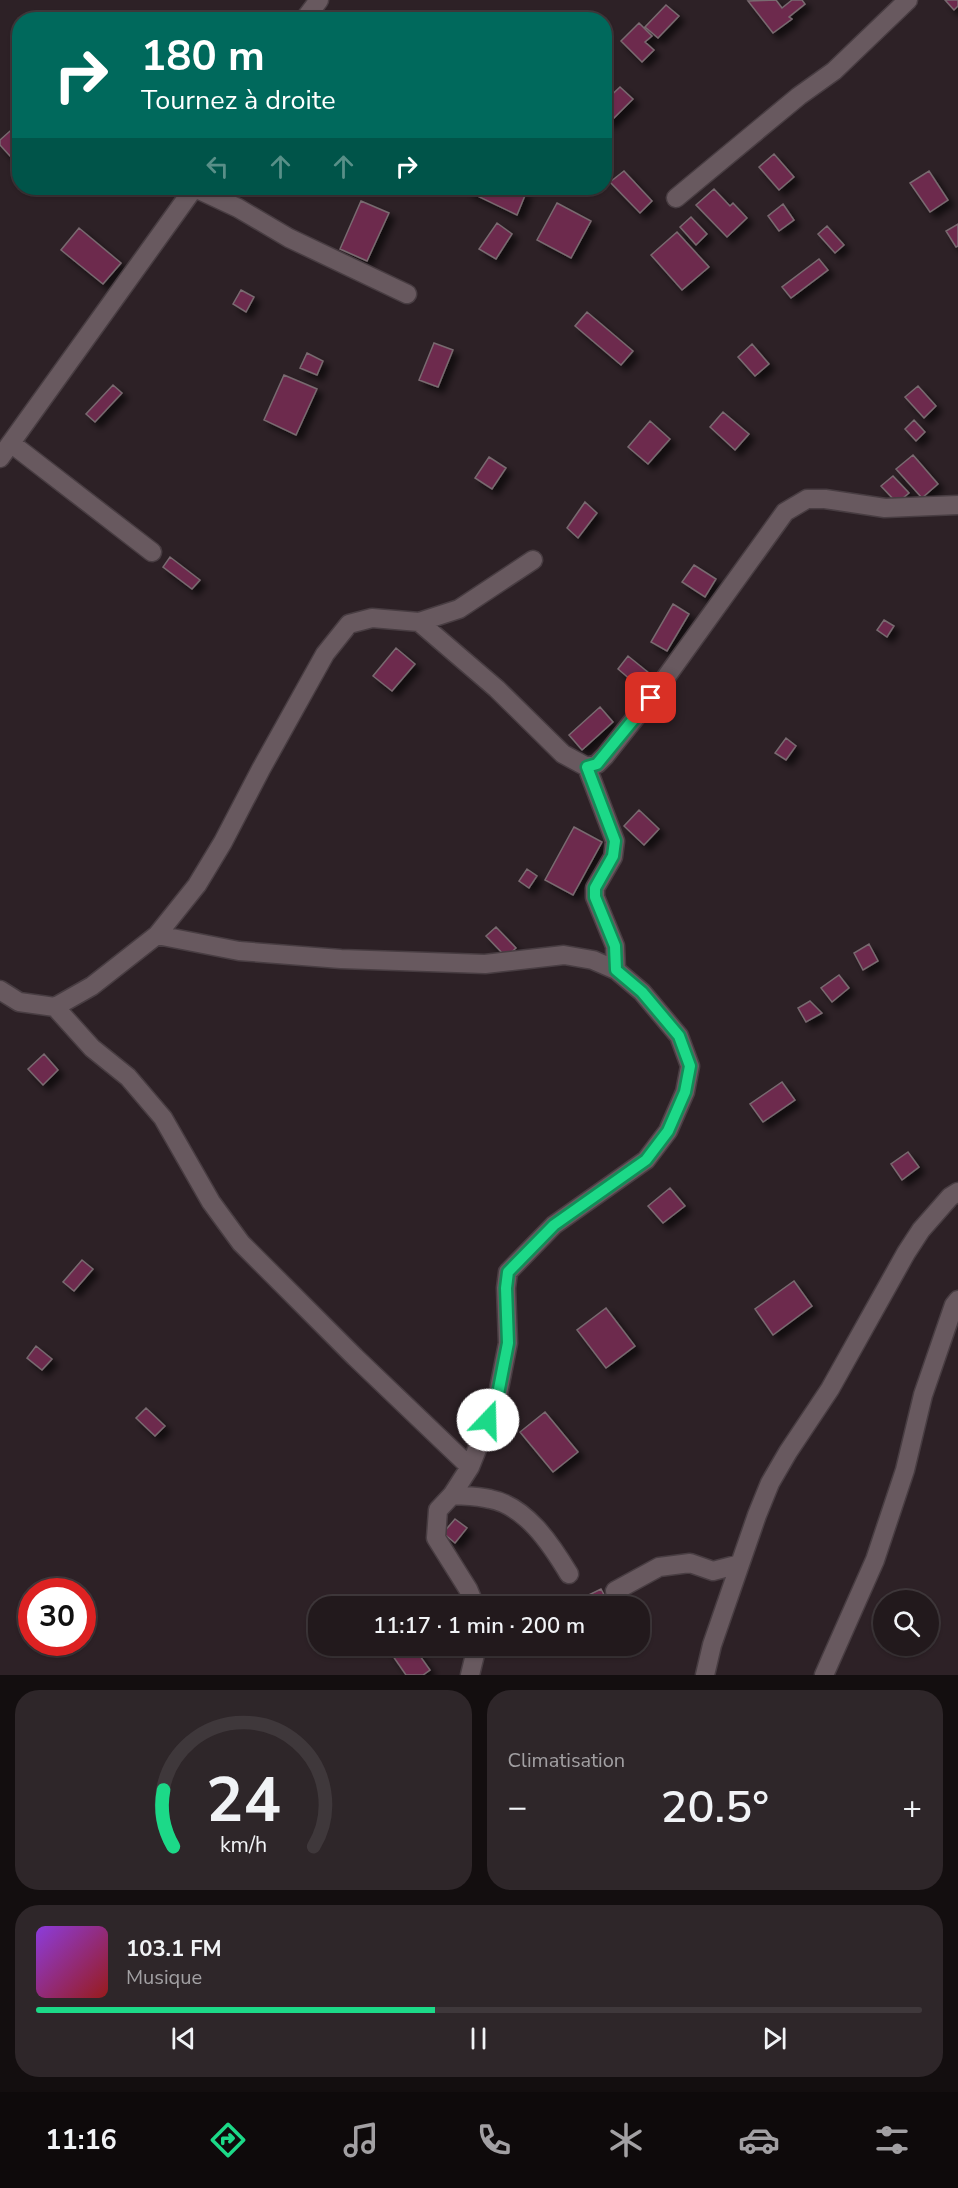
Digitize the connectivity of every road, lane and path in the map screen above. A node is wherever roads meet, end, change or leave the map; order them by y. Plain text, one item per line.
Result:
1 (908, 0) edge
2 (190, 195) edge
3 (210, 195) edge
4 (676, 198) dead end
5 (406, 294) dead end
6 (12, 444) junction
7 (0, 458) edge
8 (958, 505) edge
9 (152, 552) dead end
10 (533, 560) dead end
11 (419, 622) junction
12 (587, 767) junction
13 (157, 935) junction
14 (616, 970) junction
15 (0, 990) edge
16 (55, 1007) junction
17 (958, 1191) edge
18 (958, 1300) edge
19 (470, 1467) junction
20 (452, 1495) junction
21 (740, 1564) junction
22 (569, 1574) dead end
23 (615, 1591) dead end
24 (471, 1596) edge
25 (475, 1656) edge
26 (470, 1675) edge
27 (705, 1675) edge
28 (824, 1675) edge

1 - 4 street
2 - 6 street
3 - 5 street
6 - 7 street
6 - 9 street
8 - 12 street
10 - 11 street
11 - 12 street
11 - 13 street
12 - 14 street
13 - 14 street
13 - 16 street
14 - 19 street
15 - 16 street
16 - 19 street
17 - 21 street
18 - 28 street
19 - 20 street
20 - 22 street
20 - 24 street
21 - 23 street
21 - 27 street
25 - 26 street

